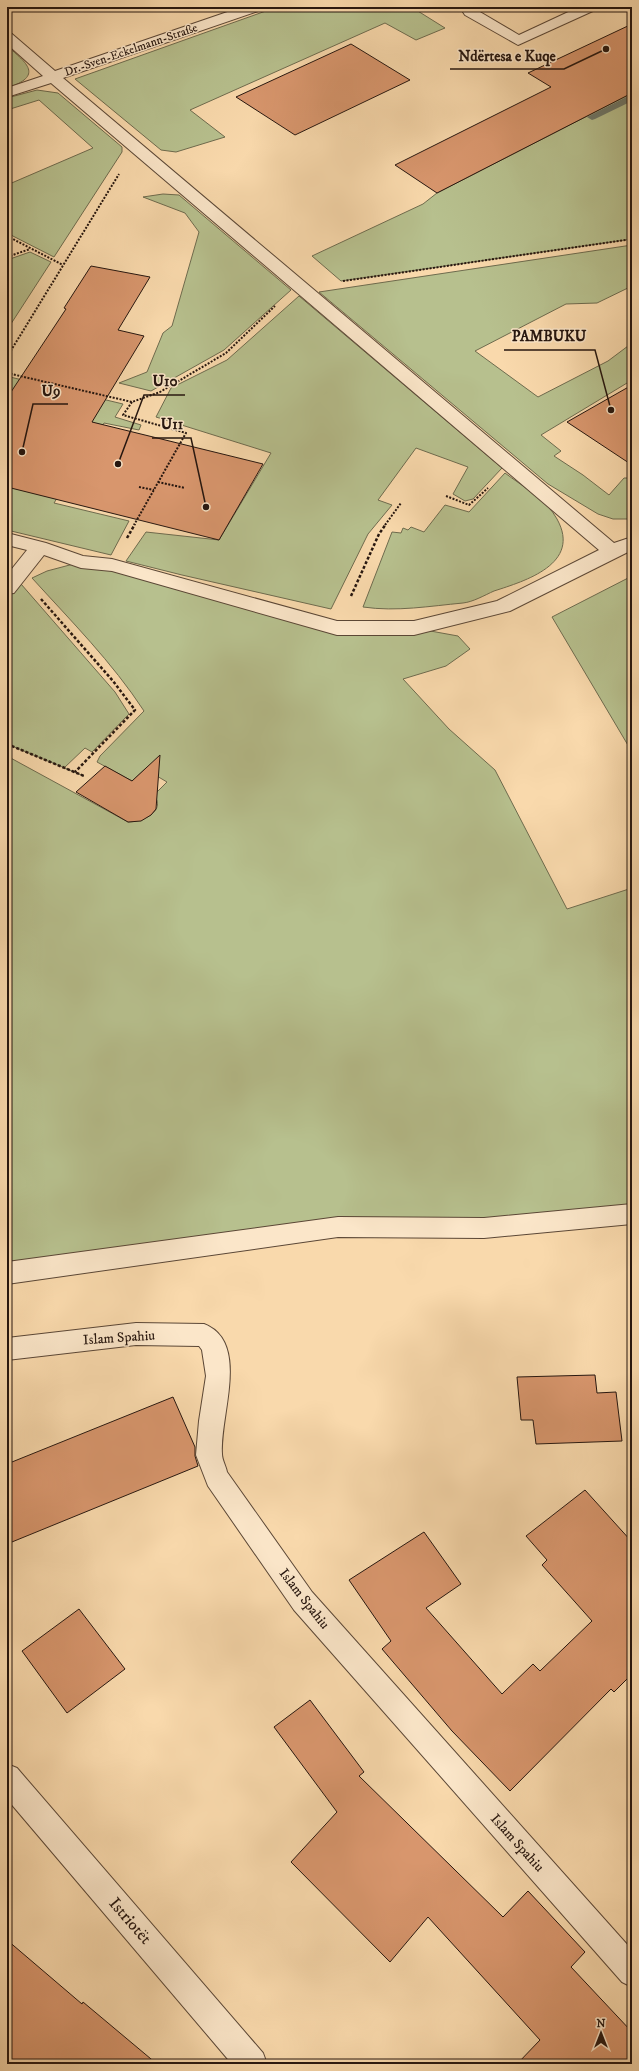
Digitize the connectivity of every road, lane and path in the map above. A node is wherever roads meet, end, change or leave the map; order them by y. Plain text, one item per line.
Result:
1 (256, 7) edge
2 (479, 7) edge
3 (590, 7) edge
4 (7, 37) edge
5 (54, 77) junction
6 (7, 93) edge
7 (135, 148) junction
8 (7, 236) edge
9 (632, 239) edge
10 (31, 248) junction
11 (7, 258) edge
12 (63, 265) junction
13 (301, 287) junction
14 (7, 357) edge
15 (7, 373) edge
16 (132, 402) junction
17 (511, 466) junction
18 (158, 482) junction
19 (139, 487) dead end
20 (185, 488) dead end
21 (154, 490) junction
22 (446, 496) dead end
23 (401, 503) dead end
24 (7, 539) edge
25 (632, 543) edge
26 (40, 547) junction
27 (612, 551) junction
28 (112, 565) junction
29 (20, 572) junction
30 (7, 588) edge
31 (337, 628) junction
32 (7, 744) edge
33 (75, 772) junction
34 (84, 776) dead end
35 (632, 1214) edge
36 (7, 1272) edge
37 (7, 1349) edge
38 (7, 1778) edge
39 (632, 1972) edge
40 (252, 2064) edge

1 - 5 street, Dr.-Sven-Eckelmann-Straße
2 - 3 street
4 - 5 street
5 - 6 street, Dr.-Sven-Eckelmann-Straße
5 - 7 street
7 - 12 path
7 - 13 street
8 - 10 path
9 - 13 path
10 - 11 path
10 - 12 path
12 - 14 path
13 - 16 path
13 - 17 street
15 - 16 path
16 - 18 path
17 - 22 path
17 - 27 street
18 - 20 path
18 - 21 path
19 - 21 path
21 - 28 path
23 - 31 path
24 - 26 street
25 - 27 street
26 - 28 street
26 - 29 street
27 - 31 street
28 - 31 street
29 - 30 street
29 - 33 path
32 - 33 path
33 - 34 path
35 - 36 street
37 - 39 street, Islam Spahiu
38 - 40 street, Istriotët

